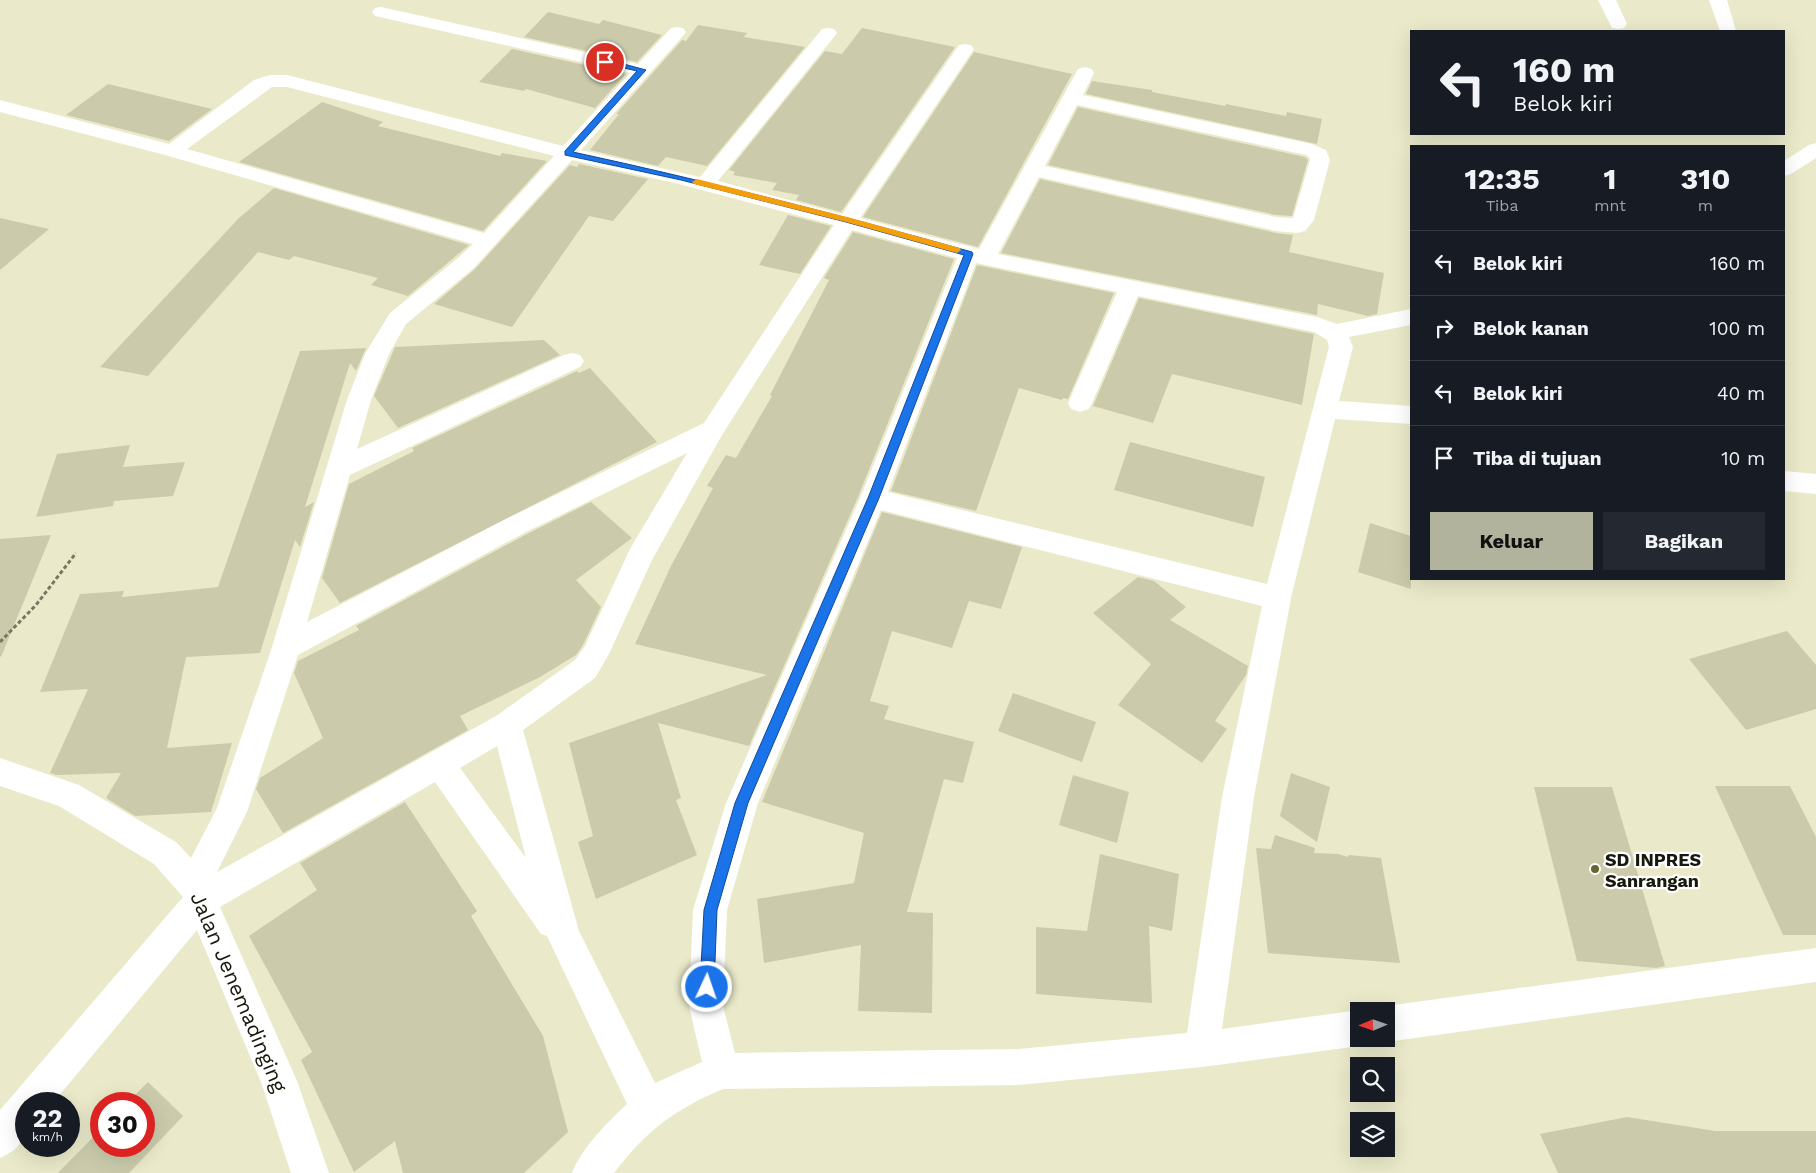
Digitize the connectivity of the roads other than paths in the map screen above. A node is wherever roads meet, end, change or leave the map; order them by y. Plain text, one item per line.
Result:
1 (1607, 0) edge
2 (1718, 0) edge
3 (381, 12) dead end
4 (1618, 24) dead end
5 (1728, 30) dead end
6 (677, 32) dead end
7 (828, 33) dead end
8 (965, 49) dead end
9 (642, 70) junction
10 (1085, 73) dead end
11 (1072, 98) junction
12 (0, 106) edge
13 (1816, 148) edge
14 (172, 151) junction
15 (568, 153) junction
16 (1033, 169) junction
17 (1785, 169) edge
18 (704, 184) junction
19 (848, 220) junction
20 (488, 242) junction
21 (977, 256) junction
22 (1130, 289) junction
23 (1410, 317) edge
24 (1336, 332) junction
25 (572, 361) dead end
26 (1080, 403) dead end
27 (1325, 409) junction
28 (1410, 415) edge
29 (713, 428) junction
30 (338, 469) junction
31 (1785, 481) edge
32 (1816, 484) edge
33 (873, 498) junction
34 (1277, 598) junction
35 (286, 647) junction
36 (507, 725) junction
37 (440, 765) junction
38 (0, 772) edge
39 (198, 892) junction
40 (564, 936) junction
41 (1816, 965) edge
42 (1395, 1023) edge
43 (1350, 1029) edge
44 (1202, 1049) junction
45 (722, 1071) junction
46 (37, 1092) edge
47 (648, 1109) junction
48 (15, 1120) edge
49 (0, 1139) edge
50 (310, 1173) edge
51 (591, 1173) edge

1 - 4 street
2 - 5 street
3 - 9 street
6 - 9 street
7 - 18 street
8 - 19 street
9 - 15 street
10 - 11 street
11 - 16 street
11 - 16 street
12 - 14 street
13 - 17 street
14 - 15 street
14 - 20 street
15 - 18 street
15 - 20 street
16 - 21 street
18 - 19 street
19 - 21 street
19 - 29 street
20 - 30 street
21 - 22 street
21 - 33 street
22 - 24 street
22 - 26 street
23 - 24 street
24 - 27 street
25 - 30 street
27 - 28 street
27 - 34 street
29 - 35 street
29 - 36 street
30 - 35 street
31 - 32 street
33 - 34 street
33 - 45 street
34 - 44 street
35 - 39 street
36 - 37 street
36 - 40 street
37 - 39 street
37 - 40 street
38 - 39 street, Jalan Jenemadinging
39 - 46 street
39 - 50 street, Jalan Jenemadinging
40 - 47 street
41 - 42 street
43 - 44 street
44 - 45 street
45 - 47 street
47 - 51 street
48 - 49 street

